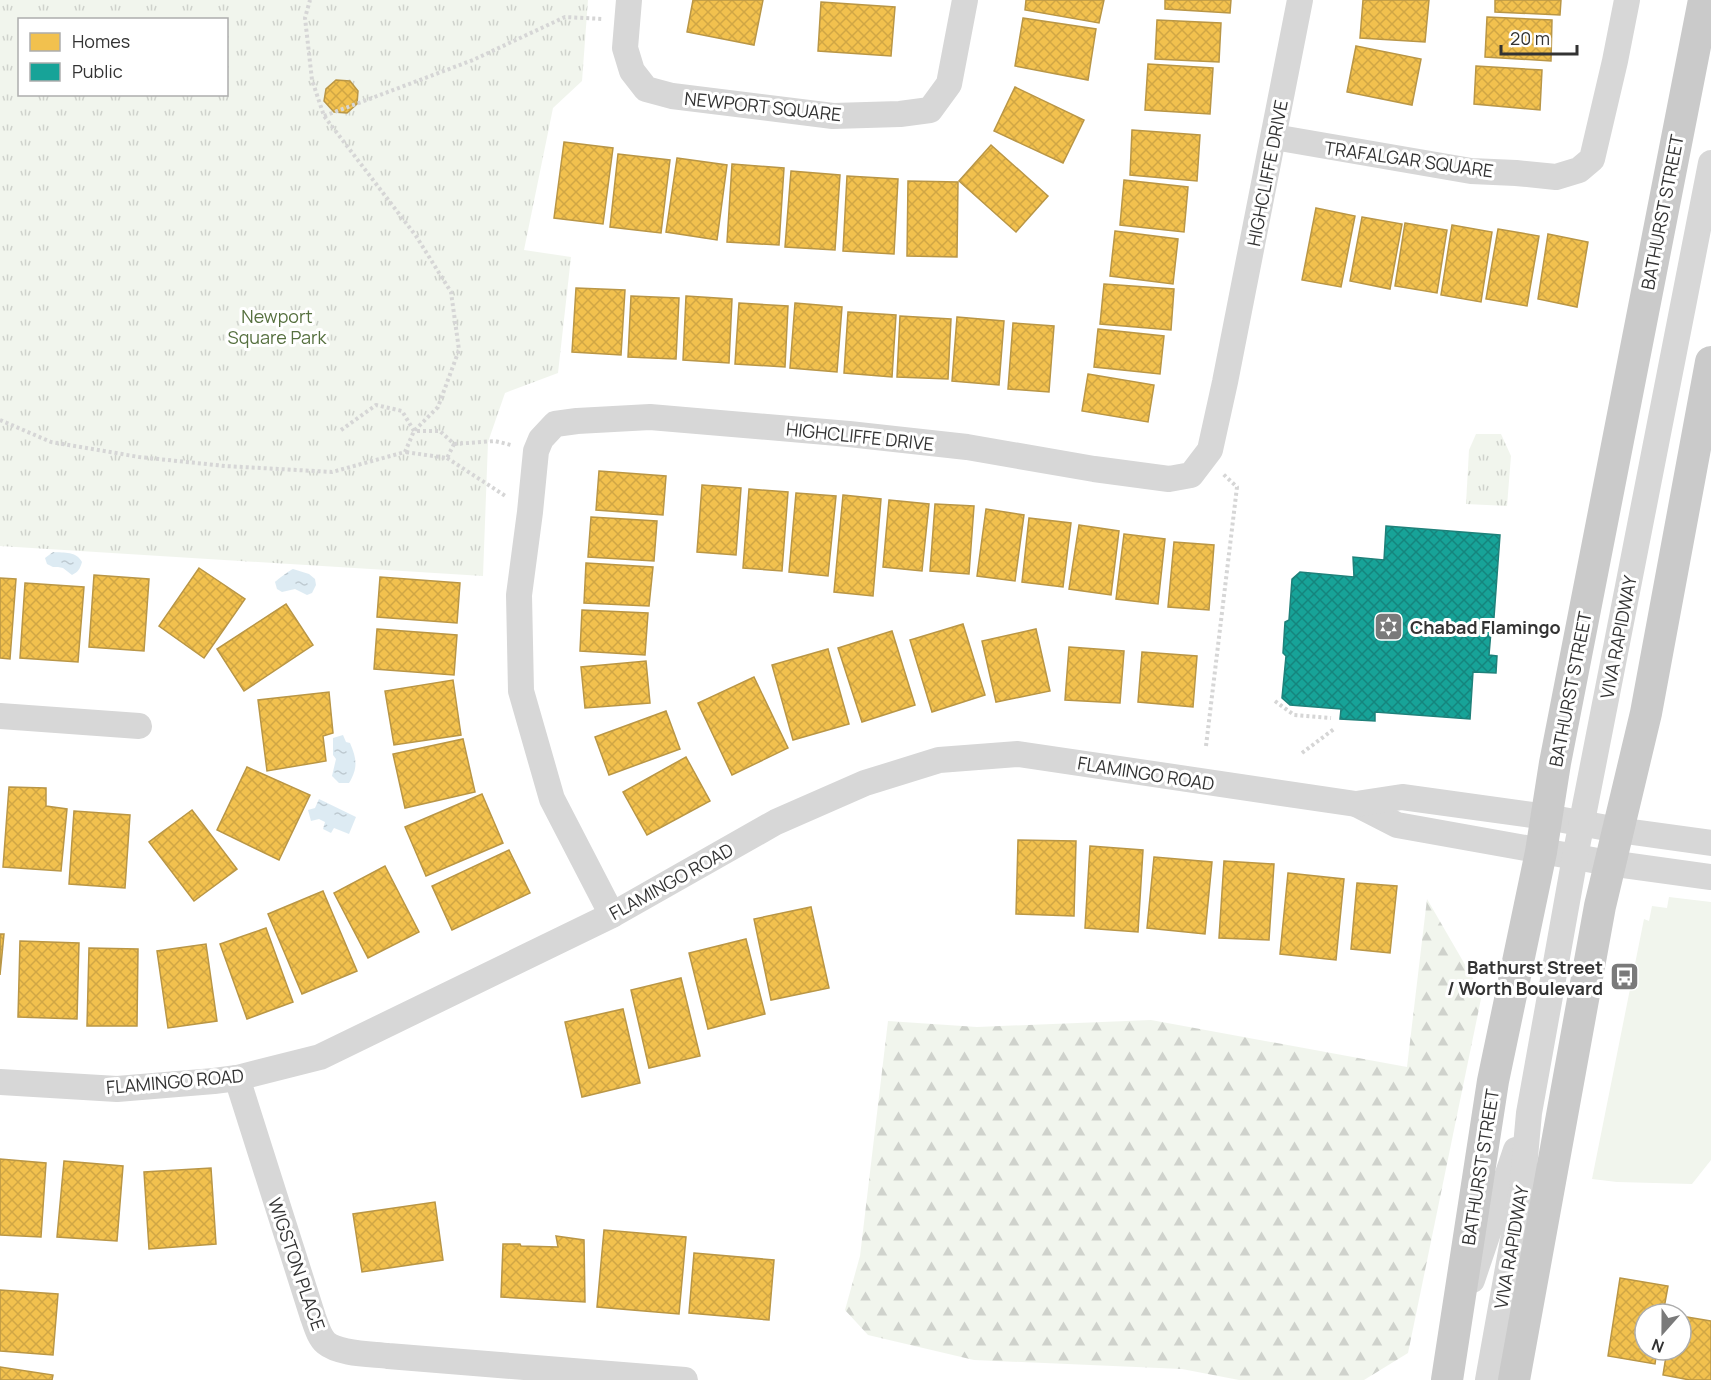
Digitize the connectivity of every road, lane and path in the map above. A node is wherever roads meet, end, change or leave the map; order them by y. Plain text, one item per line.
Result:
1 (310, 0) edge
2 (966, 0) edge
3 (1300, 0) edge
4 (1627, 0) edge
5 (1704, 0) edge
6 (629, 10) edge
7 (324, 116) junction
8 (1274, 137) junction
9 (1711, 163) edge
10 (1711, 362) edge
11 (0, 420) edge
12 (341, 430) dead end
13 (414, 431) junction
14 (454, 444) junction
15 (536, 451) junction
16 (405, 452) junction
17 (447, 458) junction
18 (1204, 458) junction
19 (530, 512) junction
20 (1275, 701) dead end
21 (0, 716) edge
22 (1330, 718) dead end
23 (139, 726) dead end
24 (1334, 729) dead end
25 (1206, 746) dead end
26 (1302, 753) dead end
27 (1356, 804) junction
28 (1546, 817) junction
29 (1582, 823) junction
30 (1618, 830) junction
31 (1711, 843) edge
32 (1541, 852) junction
33 (1575, 857) junction
34 (1609, 863) junction
35 (1711, 877) edge
36 (612, 915) junction
37 (237, 1078) junction
38 (0, 1082) edge
39 (1529, 1113) junction
40 (1455, 1331) junction
41 (686, 1380) edge
42 (1447, 1380) edge
43 (1488, 1380) edge
44 (1514, 1380) edge

1 - 7 path
2 - 6 street, NEWPORT SQUARE
3 - 8 street, HIGHCLIFFE DRIVE
4 - 8 street, TRAFALGAR SQUARE
5 - 28 main road, BATHURST STREET
6 - 7 path
7 - 13 path
8 - 18 street, HIGHCLIFFE DRIVE
9 - 29 street, VIVA RAPIDWAY
10 - 30 main road
11 - 16 path
12 - 13 path
13 - 14 path
13 - 16 path
14 - 15 path
14 - 17 path
15 - 18 street, HIGHCLIFFE DRIVE
15 - 19 street, HIGHCLIFFE DRIVE
16 - 17 path
17 - 19 path
18 - 25 path
19 - 36 street, HIGHCLIFFE DRIVE
20 - 22 path
21 - 23 street
24 - 26 path
27 - 28 street, FLAMINGO ROAD
27 - 32 street, FLAMINGO ROAD
27 - 36 street, FLAMINGO ROAD
28 - 29 street, FLAMINGO ROAD
28 - 32 main road, BATHURST STREET
29 - 30 street, FLAMINGO ROAD
29 - 33 street, VIVA RAPIDWAY
30 - 31 street, FLAMINGO ROAD
30 - 34 main road
32 - 33 street, FLAMINGO ROAD
32 - 40 main road, BATHURST STREET
33 - 34 street, FLAMINGO ROAD
33 - 39 street, VIVA RAPIDWAY
34 - 35 street, FLAMINGO ROAD
34 - 44 main road
36 - 37 street, FLAMINGO ROAD
37 - 38 street, FLAMINGO ROAD
37 - 41 street, WIGSTON PLACE
39 - 40 street, VIVA RAPIDWAY
39 - 43 street, VIVA RAPIDWAY
40 - 42 main road, BATHURST STREET

